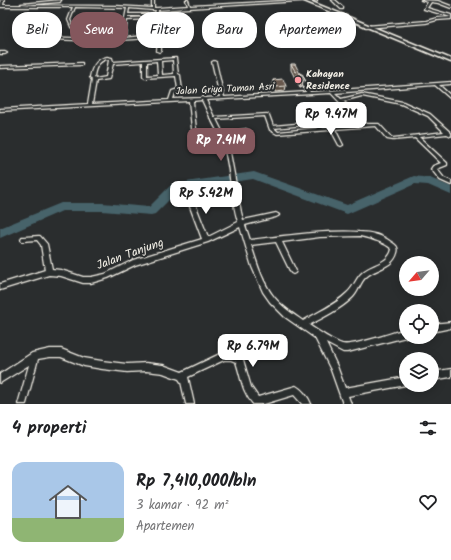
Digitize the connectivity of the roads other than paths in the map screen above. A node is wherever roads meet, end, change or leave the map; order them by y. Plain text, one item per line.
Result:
1 (2, 0) edge
2 (60, 0) edge
3 (153, 0) edge
4 (188, 0) edge
5 (304, 0) edge
6 (316, 0) edge
7 (333, 0) edge
8 (422, 0) edge
9 (43, 1) edge
10 (430, 1) edge
11 (1, 6) edge
12 (53, 7) junction
13 (189, 7) junction
14 (451, 7) edge
15 (74, 8) junction
16 (128, 8) junction
17 (342, 8) dead end
18 (155, 9) junction
19 (72, 12) edge
20 (128, 12) edge
21 (332, 12) edge
22 (451, 17) edge
23 (356, 22) edge
24 (366, 27) junction
25 (159, 48) edge
26 (159, 51) dead end
27 (0, 53) edge
28 (5, 53) dead end
29 (159, 60) junction
30 (145, 61) junction
31 (111, 62) junction
32 (214, 62) dead end
33 (451, 62) edge
34 (81, 64) dead end
35 (0, 67) edge
36 (297, 70) edge
37 (178, 75) dead end
38 (160, 76) junction
39 (94, 80) junction
40 (451, 83) edge
41 (436, 84) junction
42 (332, 92) junction
43 (308, 93) junction
44 (222, 97) junction
45 (202, 98) junction
46 (451, 98) edge
47 (171, 100) junction
48 (191, 100) junction
49 (340, 101) junction
50 (90, 105) junction
51 (0, 110) edge
52 (350, 111) junction
53 (212, 118) junction
54 (318, 123) junction
55 (366, 126) junction
56 (271, 128) junction
57 (332, 128) junction
58 (194, 129) dead end
59 (322, 129) junction
60 (246, 130) dead end
61 (450, 134) edge
62 (221, 135) junction
63 (414, 136) junction
64 (341, 145) dead end
65 (451, 183) edge
66 (189, 196) dead end
67 (276, 215) dead end
68 (242, 223) junction
69 (24, 239) dead end
70 (278, 239) junction
71 (206, 240) junction
72 (248, 243) junction
73 (293, 271) dead end
74 (49, 272) junction
75 (0, 287) edge
76 (303, 325) junction
77 (451, 325) edge
78 (439, 327) edge
79 (399, 334) edge
80 (318, 335) junction
81 (35, 356) junction
82 (451, 373) edge
83 (439, 375) edge
84 (182, 376) junction
85 (0, 379) edge
86 (399, 382) edge
87 (343, 393) junction
88 (22, 404) edge
89 (190, 404) edge
90 (307, 404) edge
91 (347, 404) edge

1 - 11 street
2 - 9 street
2 - 12 street
3 - 18 street
4 - 13 street
5 - 6 street
5 - 13 street
5 - 21 main road
7 - 17 street
8 - 10 street
9 - 11 street
10 - 14 street
10 - 22 street
11 - 12 street
12 - 15 street
13 - 18 street
15 - 16 street
15 - 19 street
16 - 18 street
16 - 20 street
22 - 24 street
23 - 24 main road
24 - 33 main road
25 - 26 street
27 - 28 street
29 - 30 street
29 - 38 street
29 - 38 street
30 - 31 street
30 - 38 street
31 - 39 street
31 - 39 street
32 - 44 street
34 - 35 street
36 - 43 street
37 - 47 street
39 - 50 street
40 - 41 street, Jalan Griya Taman Asri
41 - 42 street, Jalan Griya Taman Asri
41 - 46 street
42 - 43 street, Jalan Griya Taman Asri
42 - 49 street
43 - 44 street, Jalan Griya Taman Asri
44 - 45 street, Jalan Griya Taman Asri
45 - 48 street, Jalan Griya Taman Asri
45 - 53 street
47 - 48 street, Jalan Griya Taman Asri
47 - 50 street, Jalan Griya Taman Asri
48 - 58 street
49 - 52 street
49 - 61 street
50 - 51 street, Jalan Griya Taman Asri
52 - 54 street
52 - 55 street
53 - 56 street
53 - 62 street
54 - 56 street
54 - 59 street
55 - 57 street
55 - 63 street
56 - 59 street
57 - 59 street
57 - 64 street
60 - 62 street
61 - 63 street
62 - 68 street
63 - 65 street
66 - 71 street
67 - 68 street, Jalan Tanjung
68 - 71 street, Jalan Tanjung
68 - 72 street
69 - 74 street
70 - 72 street
70 - 73 street
70 - 76 street
71 - 74 street, Jalan Tanjung
72 - 76 street
74 - 75 street, Jalan Tanjung
76 - 80 street
77 - 78 street
79 - 80 street
80 - 87 street
81 - 84 street
81 - 85 street
81 - 88 street
82 - 83 street
84 - 89 street
84 - 90 street
86 - 87 street
87 - 91 street

